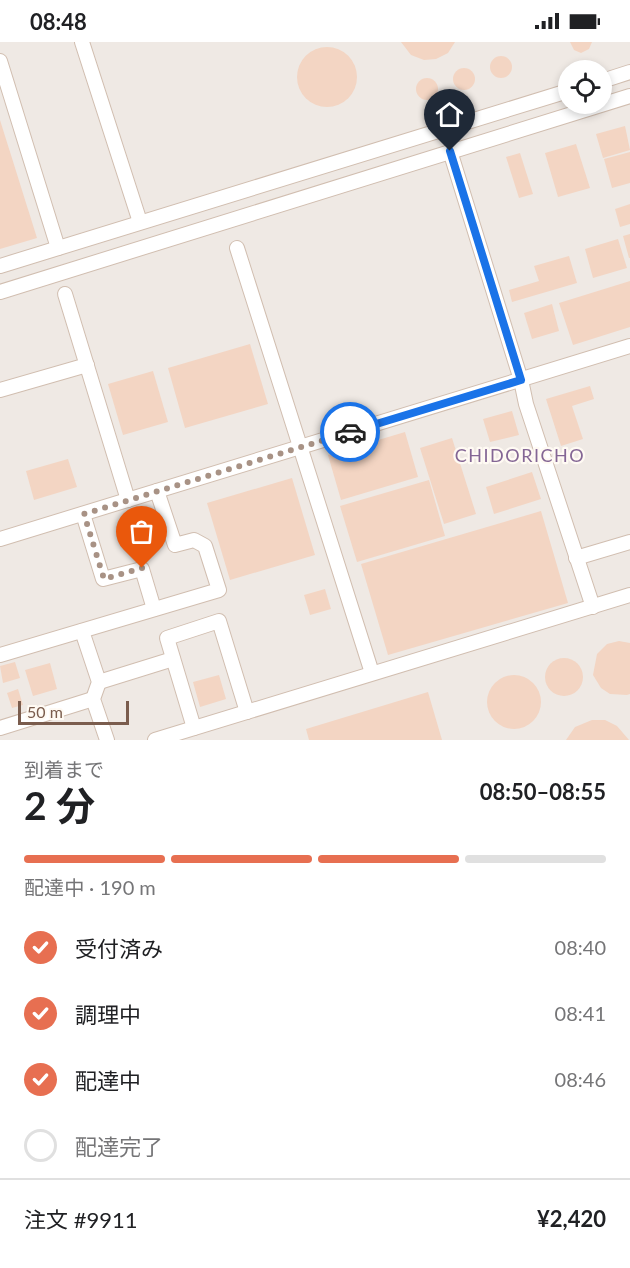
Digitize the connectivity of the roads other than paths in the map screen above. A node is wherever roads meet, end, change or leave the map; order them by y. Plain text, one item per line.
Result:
1 (82, 42) edge
2 (0, 61) edge
3 (630, 72) edge
4 (612, 78) edge
5 (558, 94) edge
6 (630, 96) edge
7 (450, 151) junction
8 (140, 222) junction
9 (58, 248) junction
10 (237, 248) dead end
11 (0, 266) edge
12 (0, 292) edge
13 (65, 294) dead end
14 (630, 346) edge
15 (87, 365) junction
16 (521, 380) junction
17 (0, 390) edge
18 (299, 448) junction
19 (157, 491) junction
20 (128, 500) junction
21 (84, 514) junction
22 (0, 539) edge
23 (630, 542) edge
24 (576, 558) junction
25 (630, 595) edge
26 (593, 607) junction
27 (154, 609) junction
28 (82, 631) junction
29 (0, 655) edge
30 (173, 660) junction
31 (372, 673) junction
32 (99, 682) junction
33 (93, 699) junction
34 (247, 712) junction
35 (0, 728) edge
36 (194, 728) junction
37 (107, 740) edge
38 (155, 740) edge

1 - 8 lane
2 - 9 lane
3 - 4 lane
5 - 8 lane
6 - 7 lane
7 - 12 lane
7 - 16 lane
8 - 9 lane
9 - 11 lane
10 - 18 lane
13 - 15 lane
14 - 16 lane
15 - 17 lane
15 - 20 lane
16 - 18 lane
16 - 24 lane
18 - 19 lane
18 - 31 lane
19 - 20 lane
19 - 27 lane
20 - 21 lane
21 - 22 lane
21 - 27 lane
23 - 24 lane
24 - 26 lane
25 - 26 lane
26 - 31 lane
27 - 28 lane
28 - 29 lane
28 - 32 lane
30 - 32 lane
30 - 34 lane
30 - 36 lane
31 - 34 lane
32 - 33 lane
33 - 35 lane
33 - 37 lane
34 - 36 lane
36 - 38 lane

